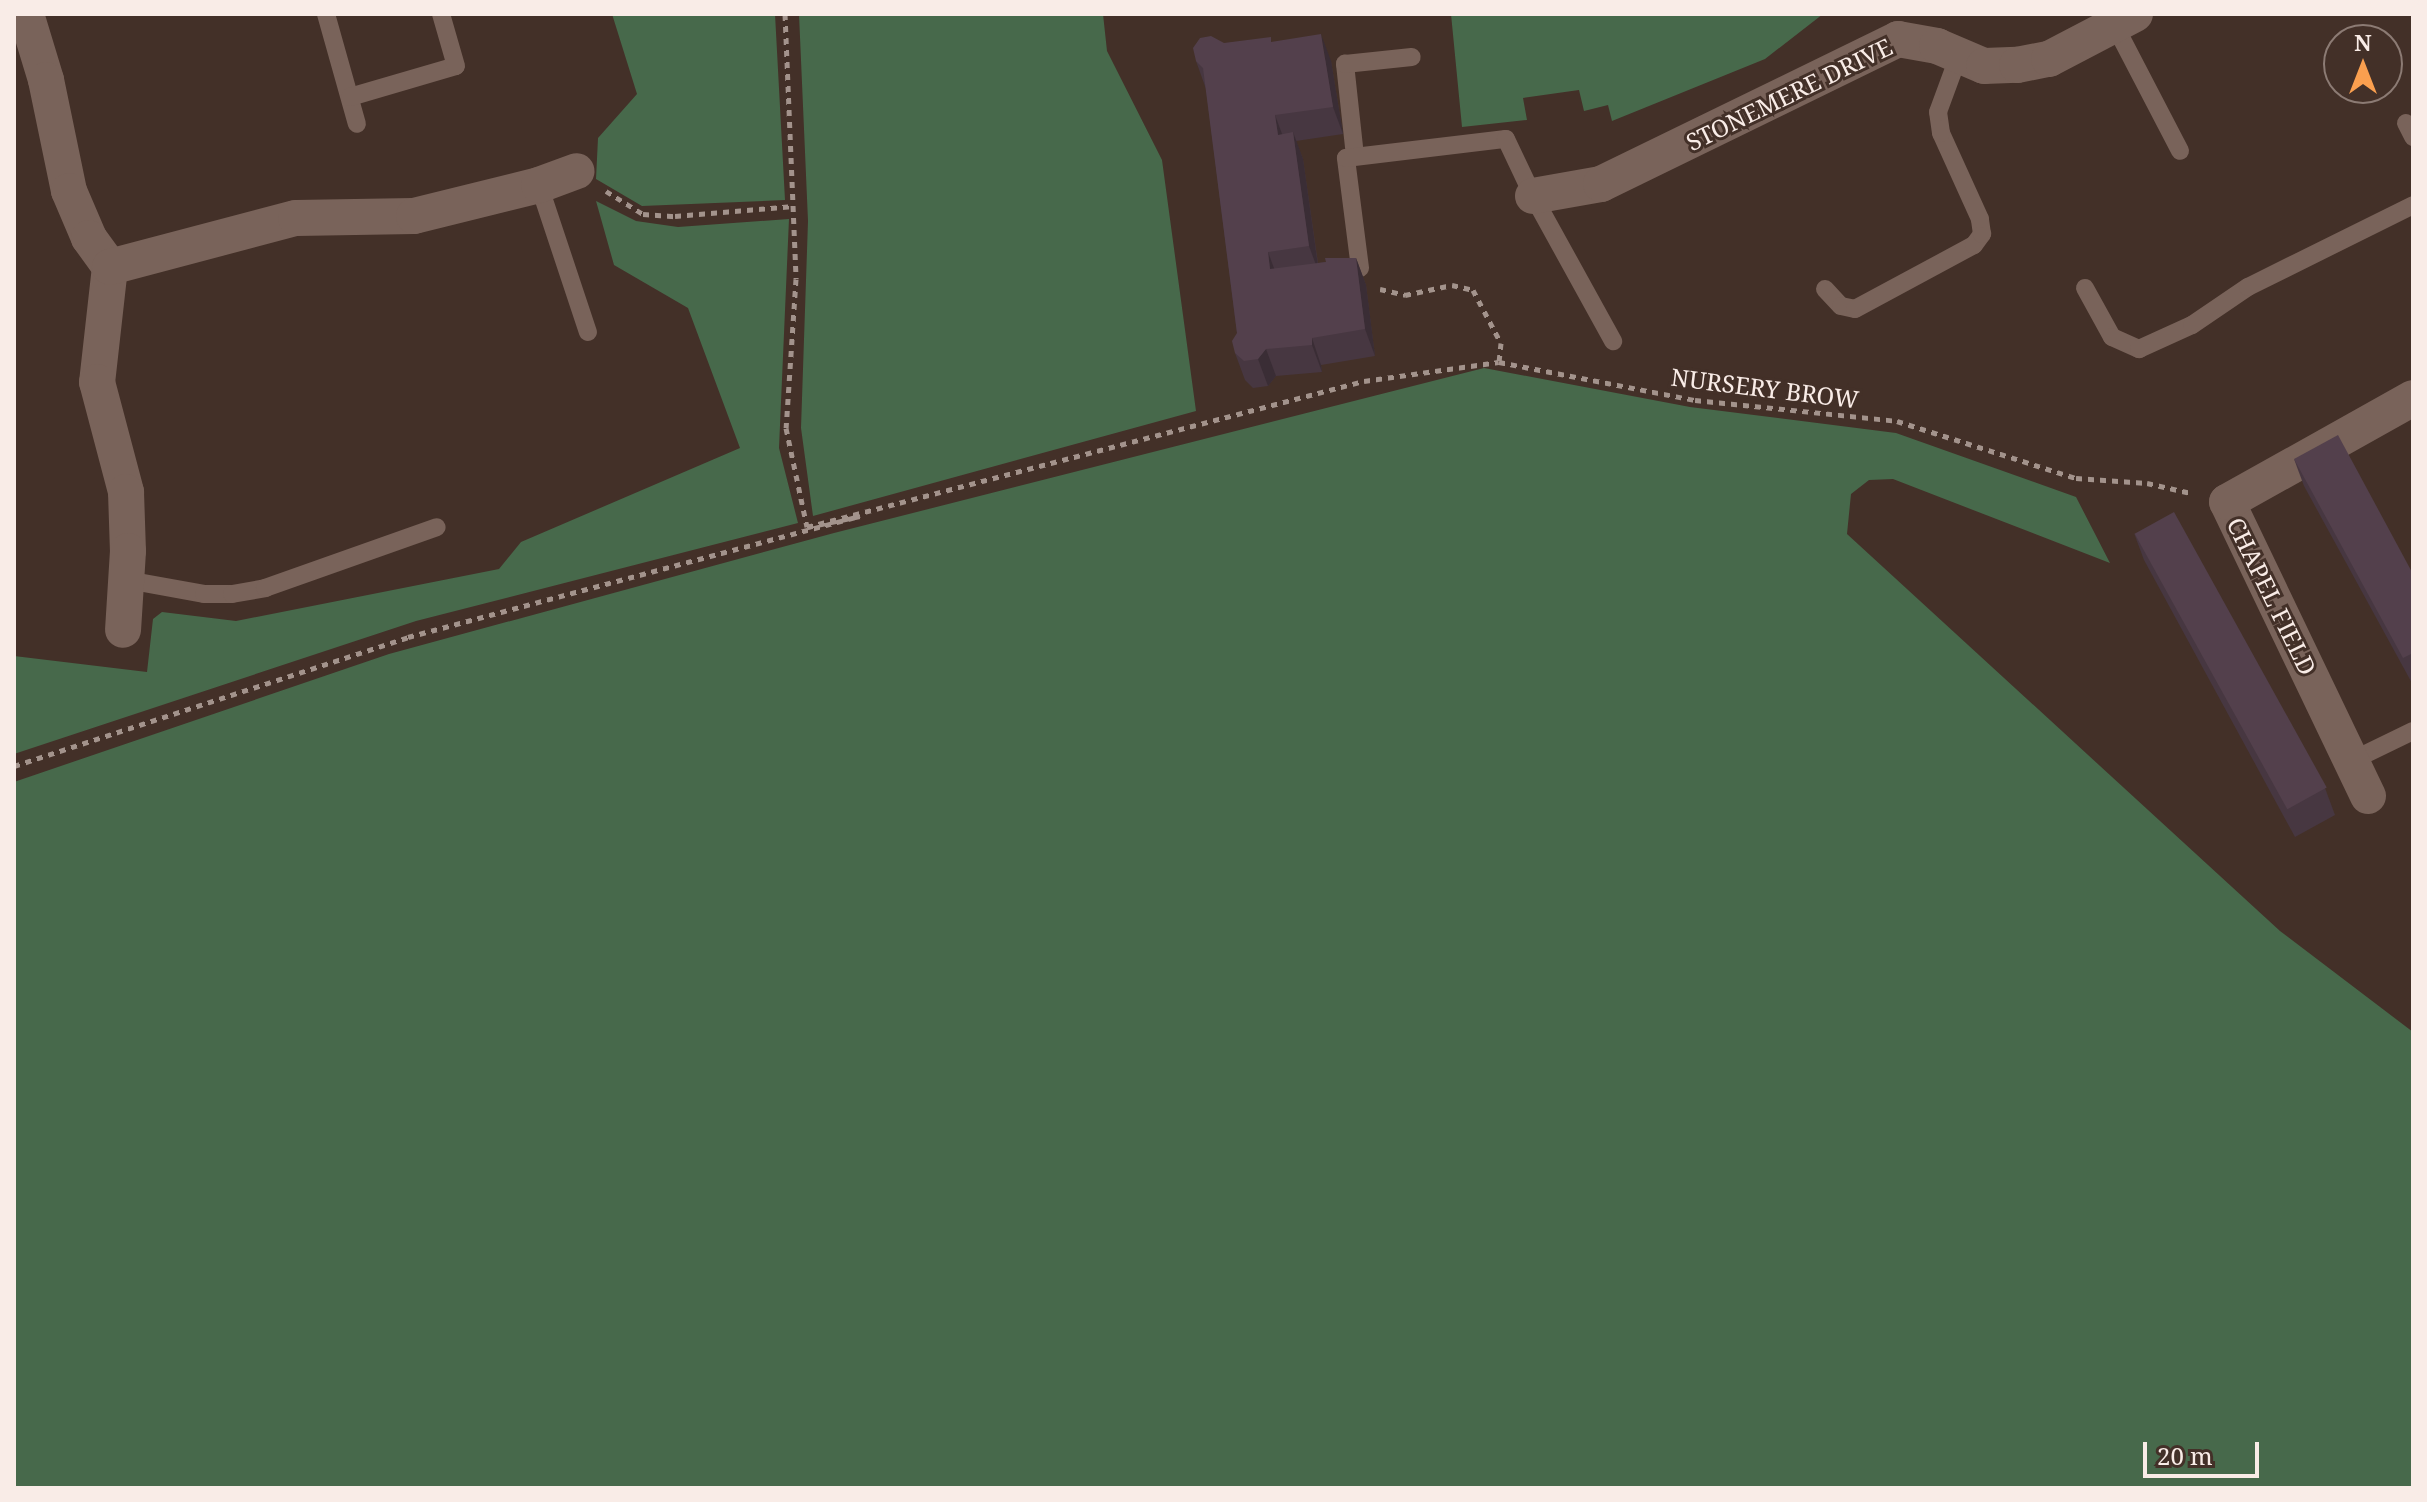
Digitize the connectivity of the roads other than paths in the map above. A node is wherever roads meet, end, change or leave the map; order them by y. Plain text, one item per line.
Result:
1 (26, 14) edge
2 (326, 14) edge
3 (441, 14) edge
4 (2124, 19) edge
5 (1959, 55) junction
6 (1412, 57) dead end
7 (350, 97) junction
8 (357, 124) dead end
9 (2180, 151) dead end
10 (1355, 156) junction
11 (577, 171) road end
12 (539, 185) junction
13 (1533, 196) junction
14 (2413, 205) edge
15 (110, 267) junction
16 (1360, 268) edge
17 (2085, 288) dead end
18 (1825, 289) dead end
19 (588, 332) dead end
20 (1613, 341) dead end
21 (2413, 398) edge
22 (437, 527) dead end
23 (127, 580) junction
24 (123, 630) dead end
25 (2413, 731) edge
26 (2351, 761) junction
27 (2368, 796) dead end

1 - 15 street
2 - 7 lane
3 - 7 lane
4 - 5 street, STONEMERE DRIVE
4 - 9 lane
5 - 13 street, STONEMERE DRIVE
5 - 18 lane
6 - 10 lane
7 - 8 lane
10 - 13 lane
10 - 16 lane
11 - 12 street
12 - 15 street
12 - 19 lane
13 - 20 lane
14 - 17 lane
15 - 23 street
21 - 26 street, CHAPEL FIELD
22 - 23 lane
23 - 24 street
25 - 26 lane
26 - 27 street, CHAPEL FIELD

